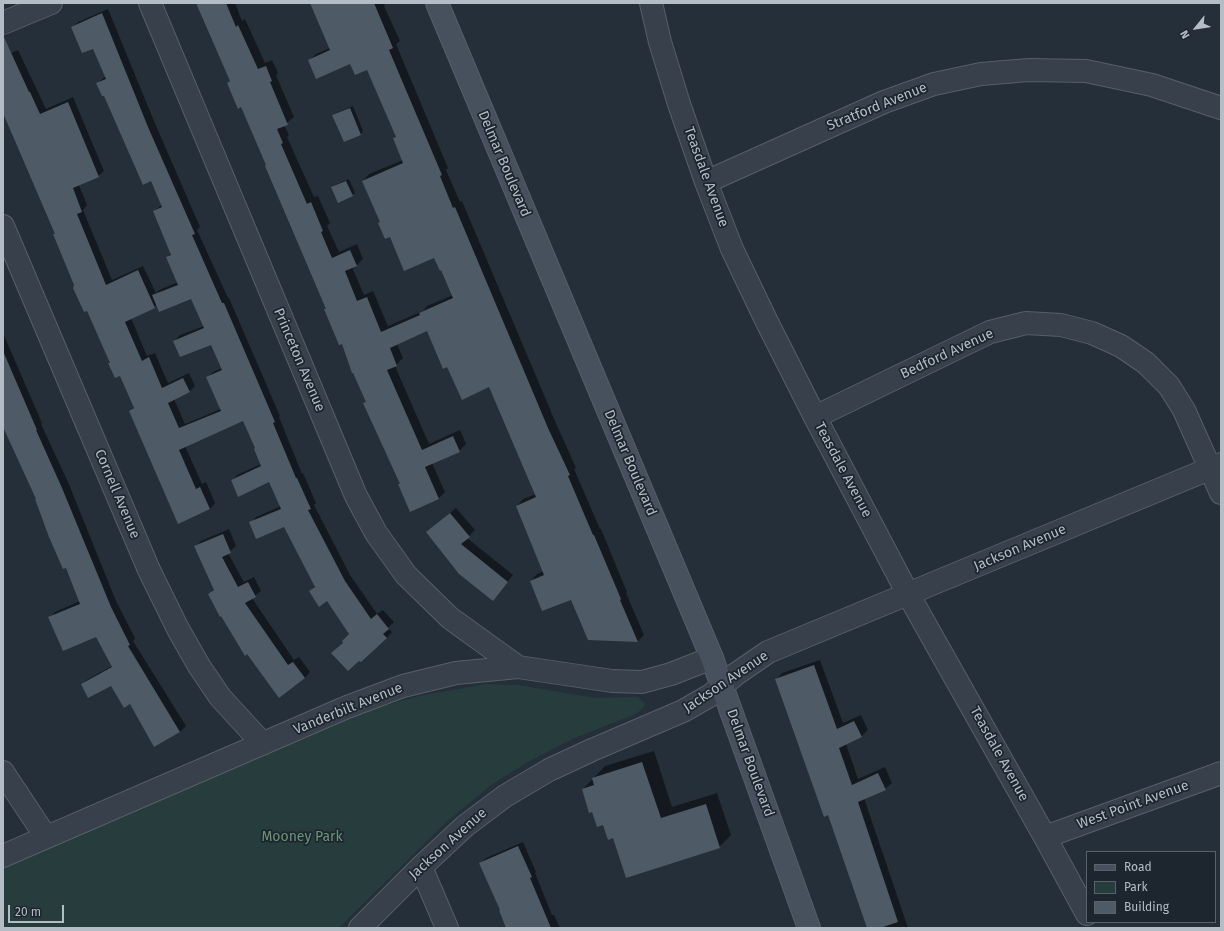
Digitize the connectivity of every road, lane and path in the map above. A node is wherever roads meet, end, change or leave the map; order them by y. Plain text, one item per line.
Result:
1 (51, 3) edge
2 (150, 3) edge
3 (437, 3) edge
4 (651, 3) edge
5 (3, 23) edge
6 (1221, 108) edge
7 (706, 182) junction
8 (3, 226) edge
9 (815, 417) junction
10 (1216, 466) edge
11 (1221, 493) edge
12 (908, 594) junction
13 (712, 658) junction
14 (518, 667) junction
15 (722, 686) junction
16 (263, 744) junction
17 (3, 772) edge
18 (1221, 773) edge
19 (46, 837) junction
20 (1045, 837) junction
21 (3, 856) edge
22 (421, 867) junction
23 (1086, 912) edge
24 (360, 928) edge
25 (447, 928) edge
26 (809, 928) edge

1 - 5 street
2 - 14 street, Princeton Avenue
3 - 13 main road, Delmar Boulevard
4 - 7 street, Teasdale Avenue
6 - 7 street, Stratford Avenue
7 - 9 street, Teasdale Avenue
8 - 16 street, Cornell Avenue
9 - 10 street, Bedford Avenue
9 - 12 street, Teasdale Avenue
10 - 11 street, Bedford Avenue
10 - 12 street, Jackson Avenue
12 - 15 street, Jackson Avenue
12 - 20 street, Teasdale Avenue
13 - 14 street, Vanderbilt Avenue
13 - 15 main road, Delmar Boulevard
14 - 16 street, Vanderbilt Avenue
15 - 22 street, Jackson Avenue
15 - 26 main road, Delmar Boulevard
16 - 19 street, Vanderbilt Avenue
17 - 19 street
18 - 20 street, West Point Avenue
19 - 21 street, Vanderbilt Avenue
20 - 23 street, Teasdale Avenue
22 - 24 street, Jackson Avenue
22 - 25 street

